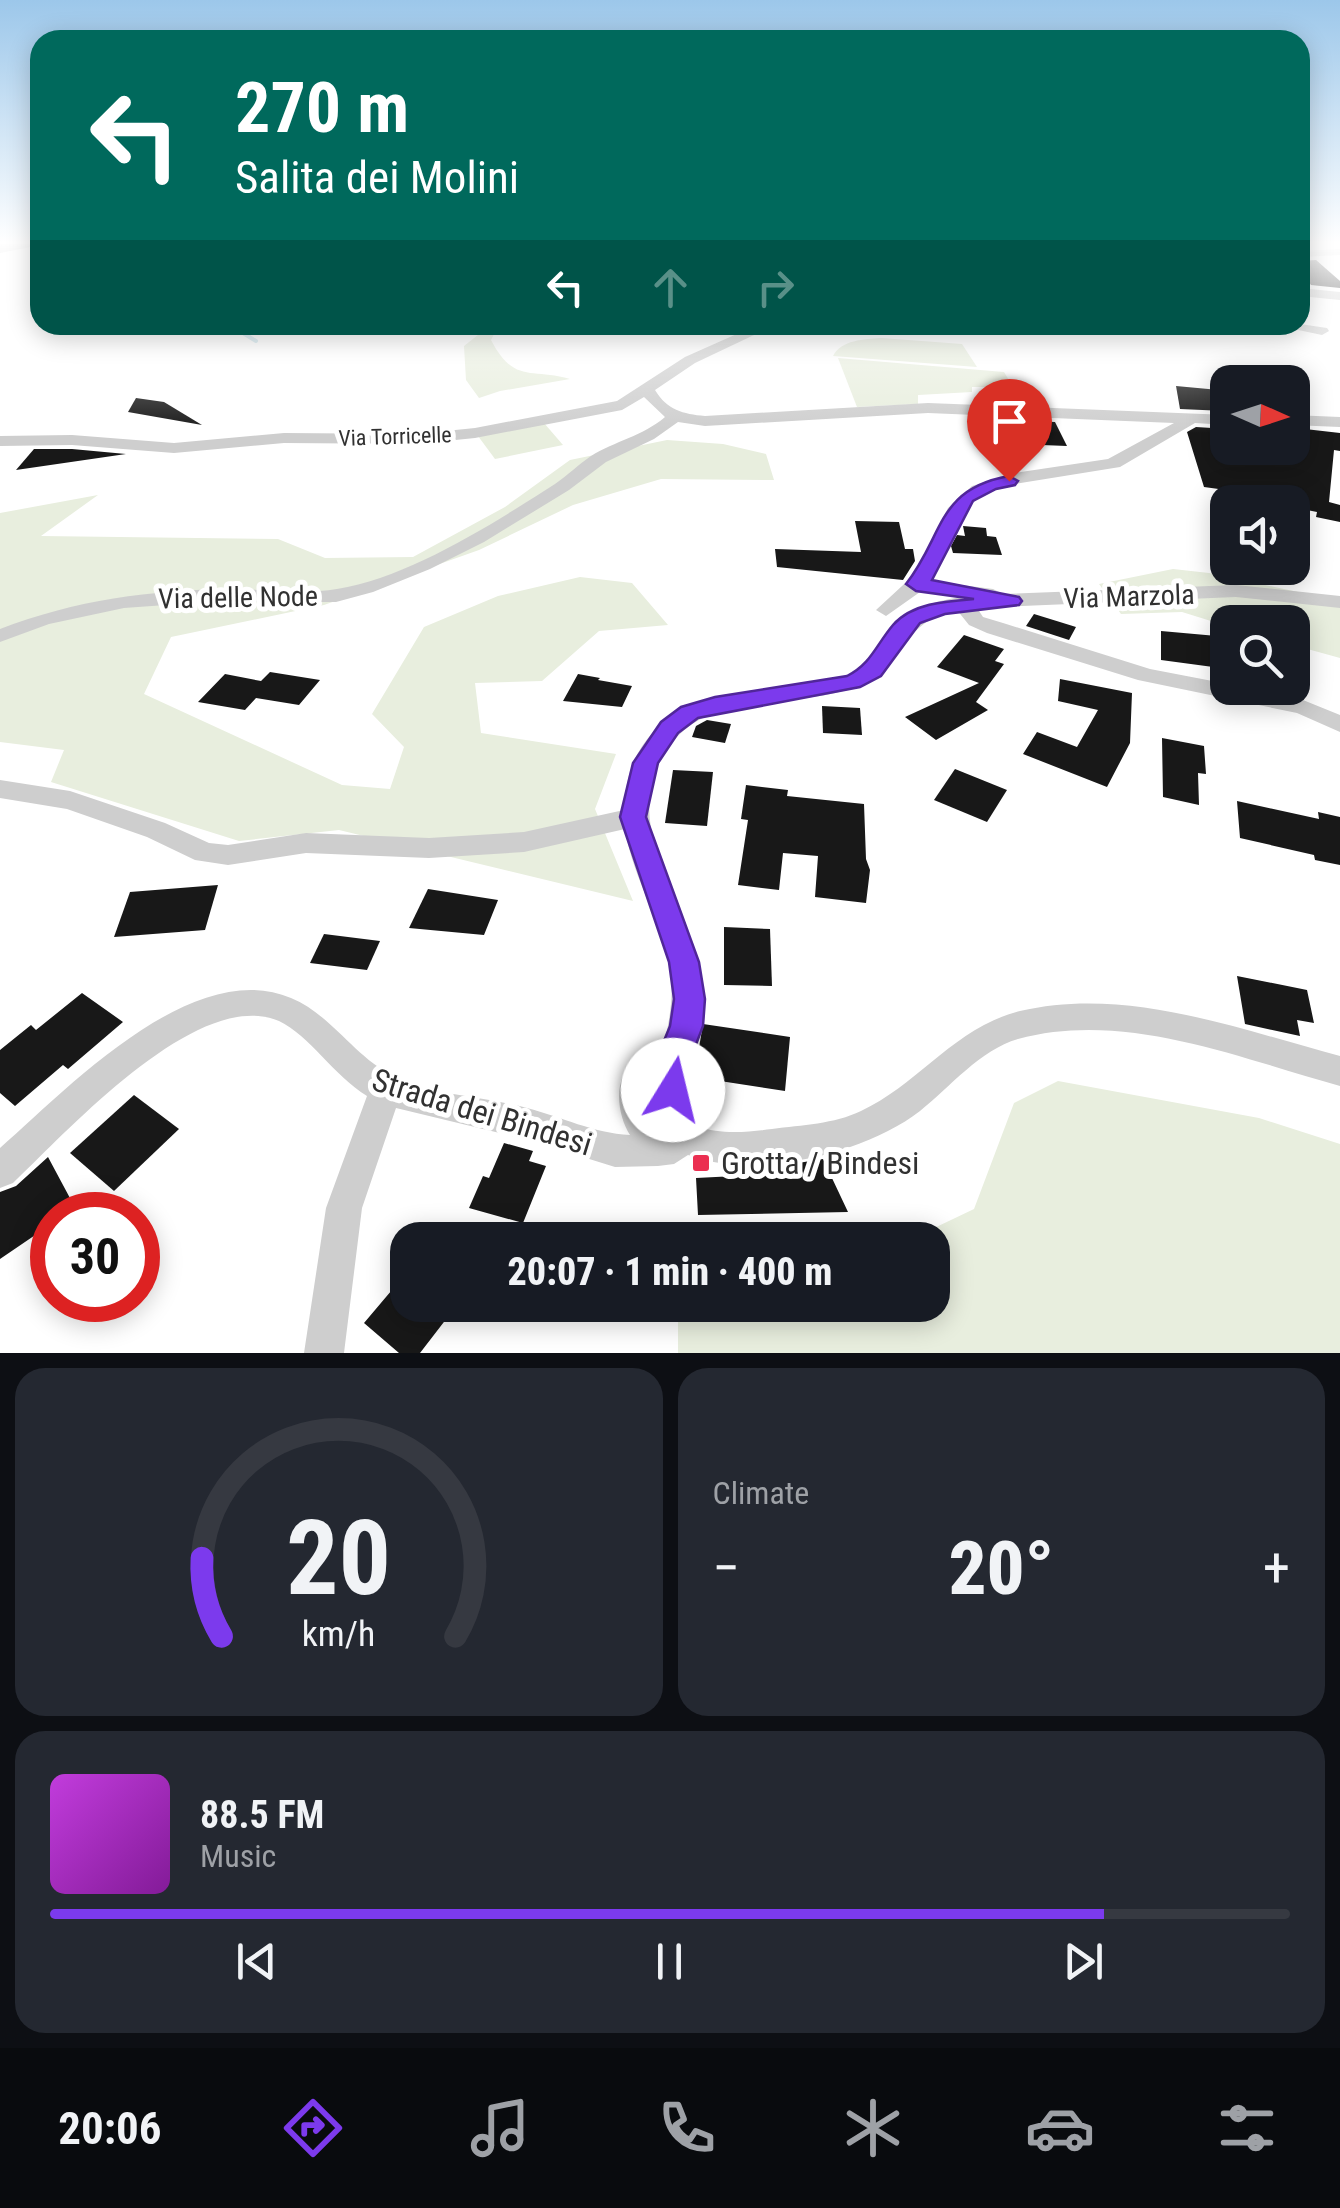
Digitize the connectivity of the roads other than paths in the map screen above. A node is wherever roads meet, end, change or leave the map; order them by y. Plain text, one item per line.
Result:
1 (1310, 329) edge
2 (1322, 331) dead end
3 (746, 335) edge
4 (648, 390) junction
5 (674, 417) junction
6 (1191, 420) junction
7 (1210, 420) edge
8 (1310, 421) edge
9 (1340, 422) edge
10 (0, 440) edge
11 (916, 584) junction
12 (1011, 601) junction
13 (1340, 602) edge
14 (964, 605) junction
15 (886, 610) dead end
16 (0, 636) edge
17 (1339, 729) edge
18 (0, 789) edge
19 (633, 817) junction
20 (1340, 1072) edge
21 (635, 1087) dead end
22 (386, 1090) junction
23 (679, 1142) junction
24 (0, 1172) edge
25 (324, 1353) edge

1 - 2 street
3 - 4 street, Via Torricelle
4 - 5 street
4 - 10 street, Via Torricelle
5 - 6 street
5 - 16 street, Via delle Node
6 - 7 street
6 - 11 street
8 - 9 street
11 - 12 street
11 - 15 street
12 - 13 street, Via Marzola
12 - 14 street, Via Marzola
14 - 17 street
14 - 19 street, Via Marzola
18 - 19 street
19 - 23 street
20 - 23 street
21 - 23 street
22 - 23 street, Strada dei Bindesi
22 - 24 street, Strada dei Bindesi
22 - 25 street

